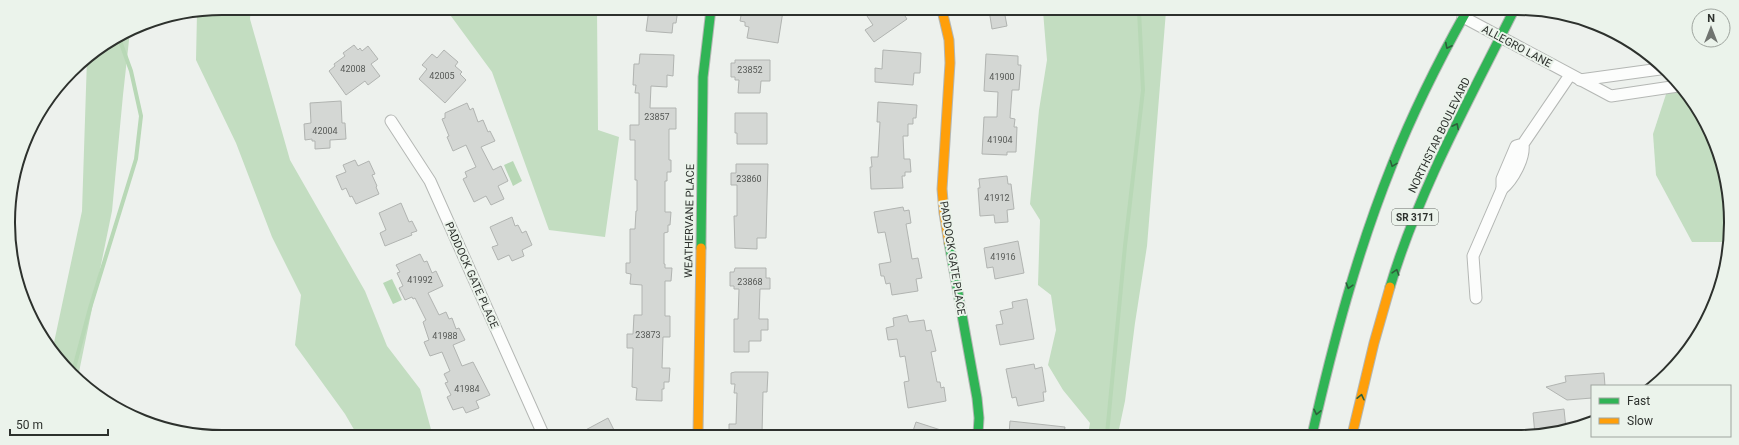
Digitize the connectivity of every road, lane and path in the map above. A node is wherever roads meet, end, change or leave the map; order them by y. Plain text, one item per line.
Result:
1 (710, 15) edge
2 (943, 15) edge
3 (1464, 15) edge
4 (1466, 15) edge
5 (1512, 15) edge
6 (1500, 38) junction
7 (1656, 69) edge
8 (1575, 77) junction
9 (1674, 87) edge
10 (391, 121) dead end
11 (1476, 298) dead end
12 (541, 430) edge
13 (698, 430) edge
14 (978, 430) edge
15 (1313, 430) edge
16 (1353, 430) edge

1 - 13 main road, WEATHERVANE PLACE
2 - 14 main road, PADDOCK GATE PLACE
3 -> 15 main road, SR 3171
4 - 6 street, ALLEGRO LANE
5 - 6 main road, NORTHSTAR BOULEVARD / SR 3171
6 - 8 street, ALLEGRO LANE
16 -> 6 main road, NORTHSTAR BOULEVARD / SR 3171
7 - 8 street
8 - 9 street, ALLEGRO LANE
8 - 11 street
10 - 12 street, PADDOCK GATE PLACE

